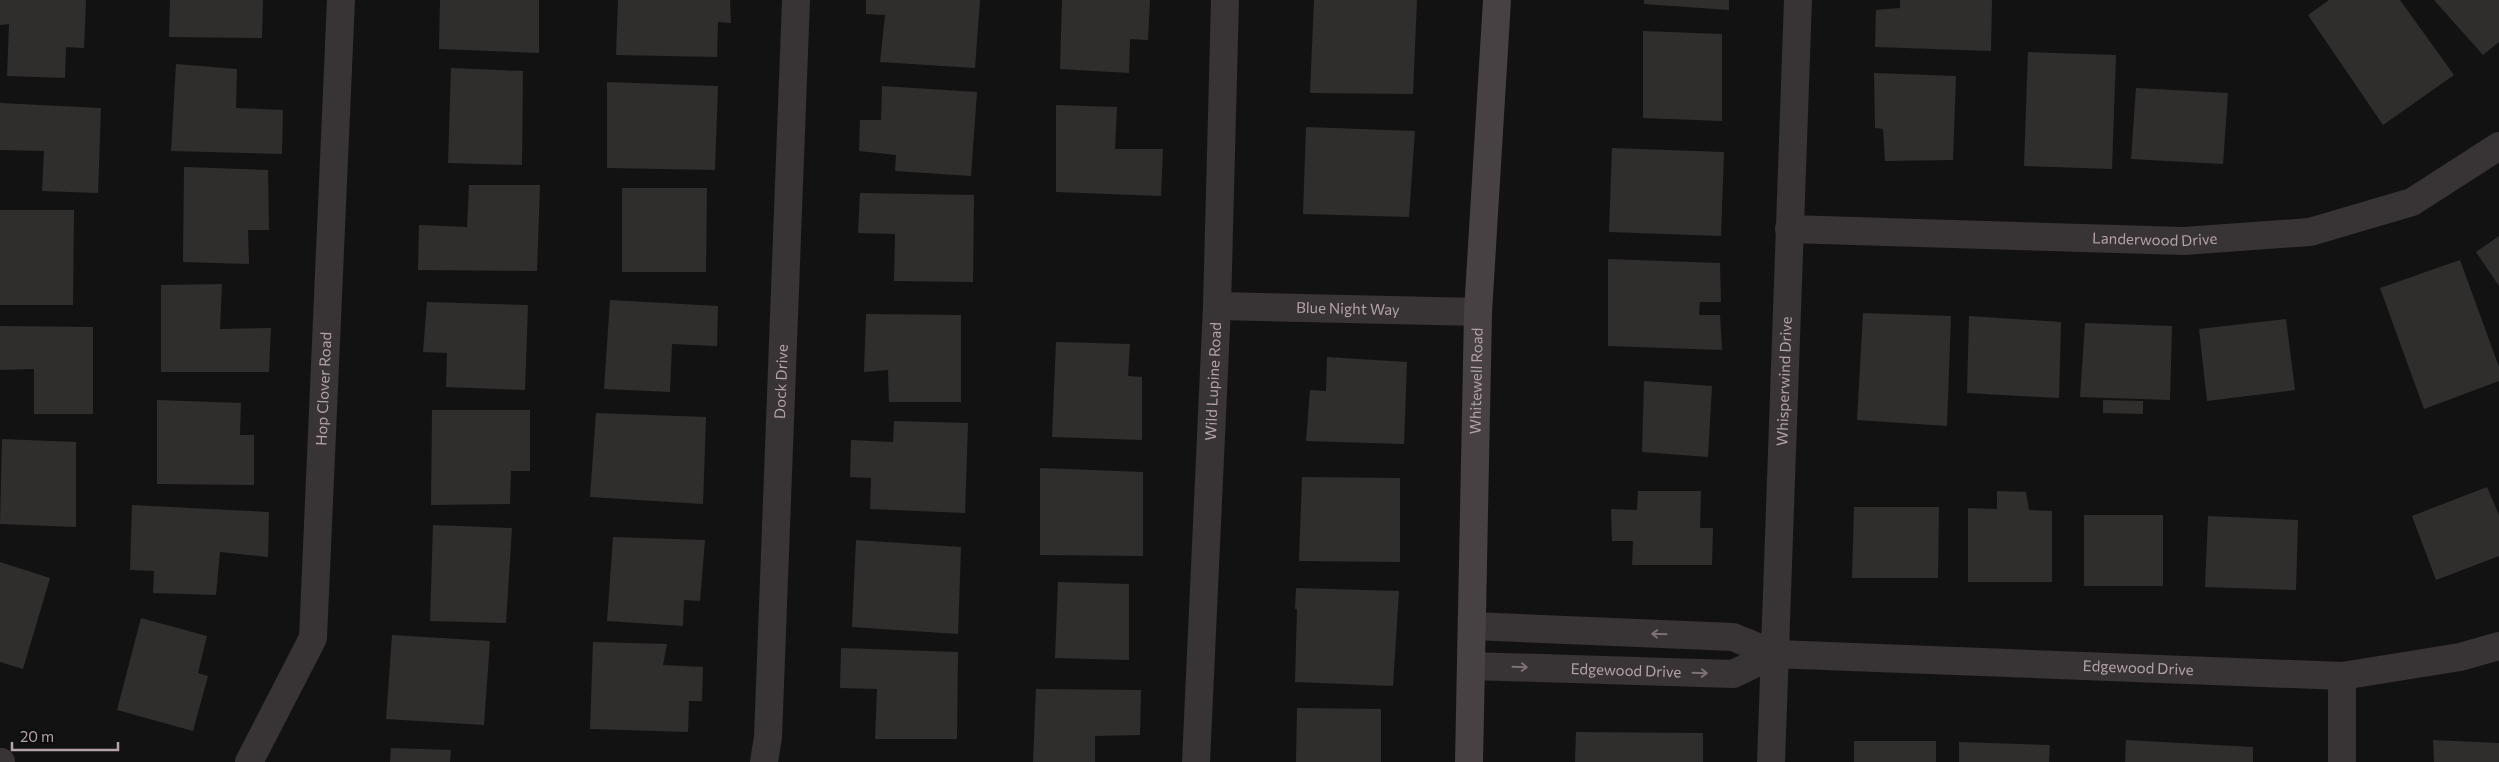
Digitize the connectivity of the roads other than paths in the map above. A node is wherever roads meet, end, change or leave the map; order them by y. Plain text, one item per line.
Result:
1 (341, 0) edge
2 (796, 0) edge
3 (1225, 0) edge
4 (1497, 0) edge
5 (1798, 0) edge
6 (2499, 146) edge
7 (1789, 229) junction
8 (1217, 306) junction
9 (1478, 312) junction
10 (1472, 626) junction
11 (2499, 646) edge
12 (1775, 654) junction
13 (1471, 666) junction
14 (2342, 676) junction
15 (249, 762) edge
16 (764, 762) edge
17 (1196, 762) edge
18 (1469, 762) edge
19 (1771, 762) edge
20 (2342, 762) edge

1 - 15 street, Hop Clover Road
2 - 16 street, Dock Drive
3 - 8 street, Wild Lupine Road
4 - 9 street, Whitewell Road
5 - 7 street, Whisperwind Drive
6 - 7 street, Landerwood Drive
7 - 12 street, Whisperwind Drive
8 - 9 street, Blue Night Way
8 - 17 street, Wild Lupine Road
9 - 10 street, Whitewell Road
12 -> 10 street, Edgewood Drive
10 - 13 street, Whitewell Road
11 - 14 street, Edgewood Drive
13 -> 12 street, Edgewood Drive
12 - 14 street, Edgewood Drive
12 - 19 street, Whisperwind Drive
13 - 18 street, Whitewell Road
14 - 20 street

